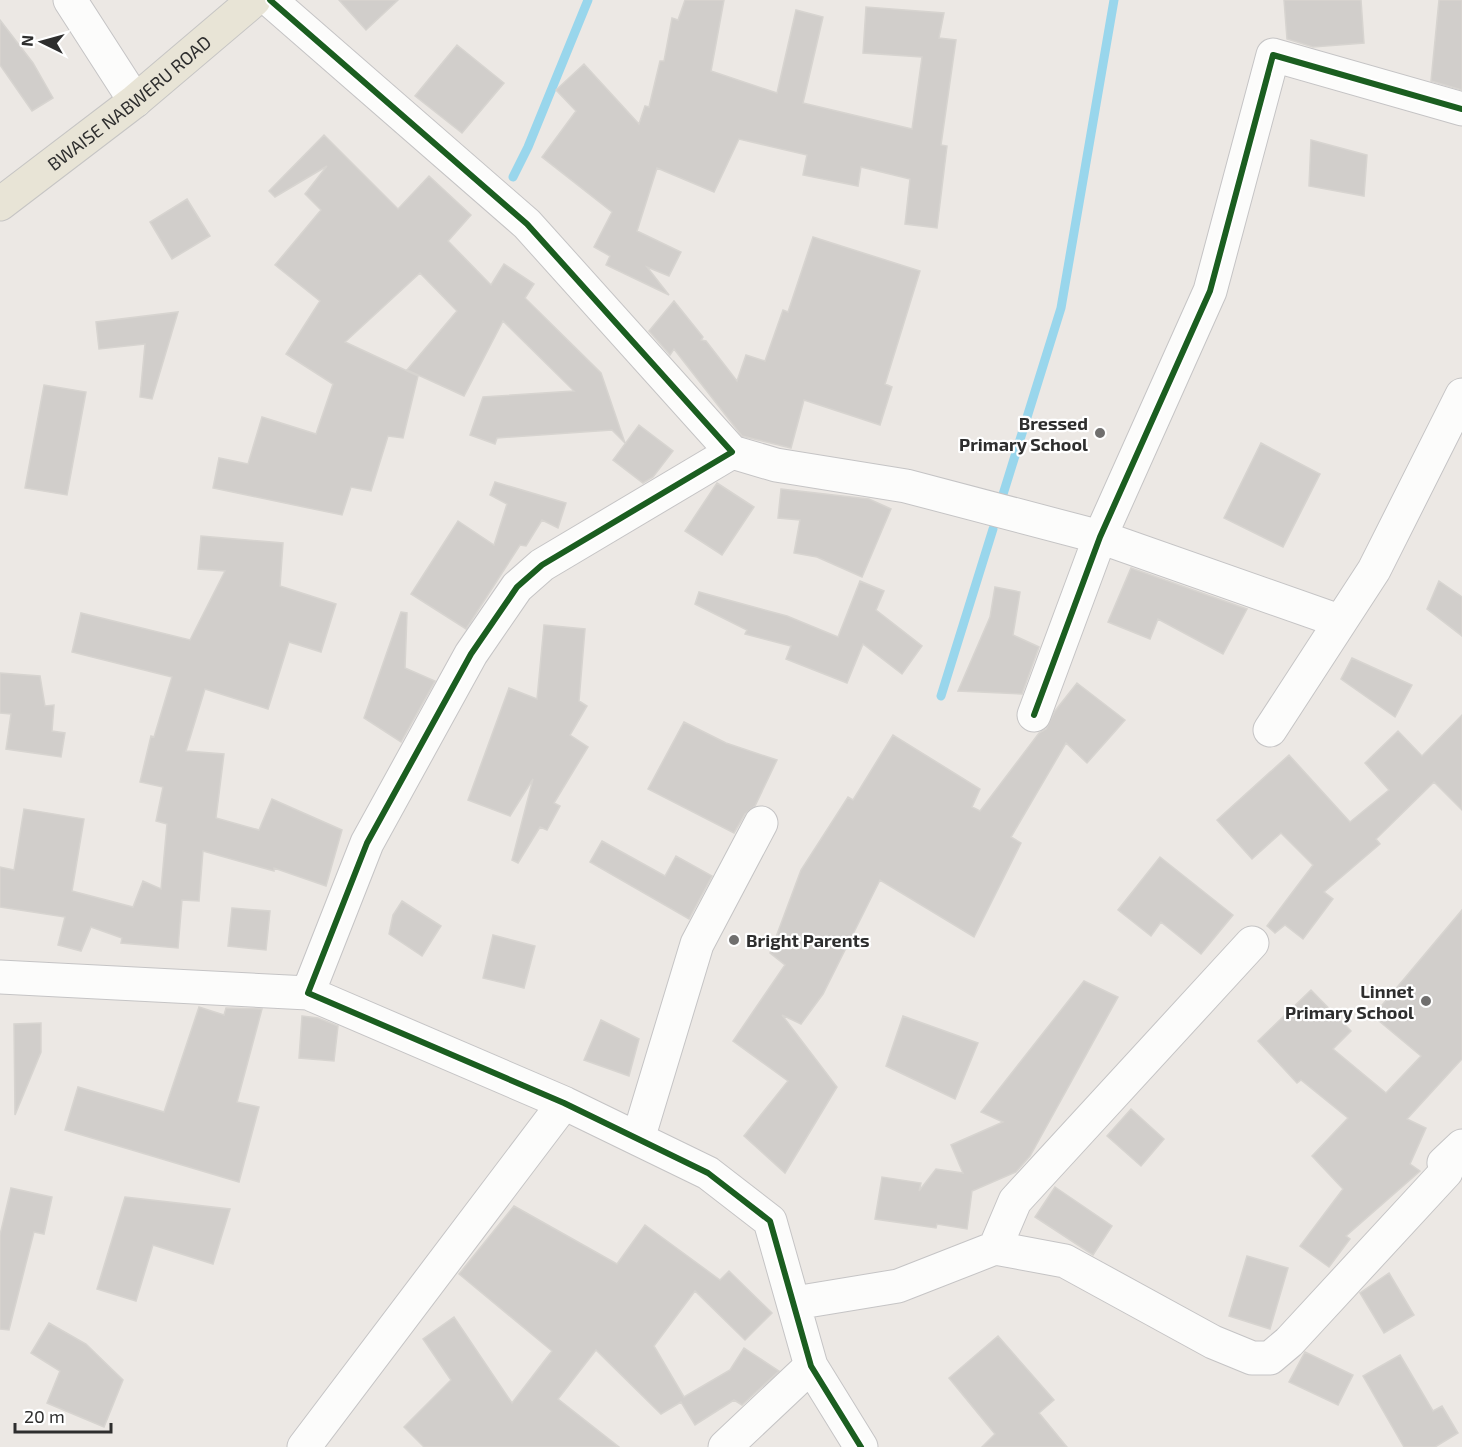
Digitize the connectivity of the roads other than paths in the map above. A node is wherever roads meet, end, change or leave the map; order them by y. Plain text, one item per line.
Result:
1 (70, 0) edge
2 (254, 0) edge
3 (270, 0) edge
4 (135, 101) junction
5 (1462, 109) edge
6 (0, 204) edge
7 (1462, 394) edge
8 (732, 452) junction
9 (1100, 537) junction
10 (1339, 621) junction
11 (1034, 716) dead end
12 (1270, 730) dead end
13 (760, 823) dead end
14 (1252, 943) dead end
15 (0, 977) edge
16 (308, 993) junction
17 (564, 1103) junction
18 (638, 1139) junction
19 (1462, 1146) edge
20 (995, 1248) junction
21 (795, 1303) junction
22 (811, 1366) junction
23 (304, 1447) edge
24 (725, 1447) edge
25 (861, 1447) edge

1 - 4 street
2 - 4 main road, BWAISE NABWERU ROAD
3 - 8 street
4 - 6 main road, BWAISE NABWERU ROAD
5 - 9 street
7 - 10 street
8 - 9 street
8 - 16 street
9 - 10 street
9 - 11 street
10 - 12 street
13 - 18 street
14 - 20 street
15 - 16 street
16 - 17 street
17 - 18 street
17 - 23 street
18 - 21 street
19 - 20 street
20 - 21 street
21 - 22 street
22 - 24 street
22 - 25 street

